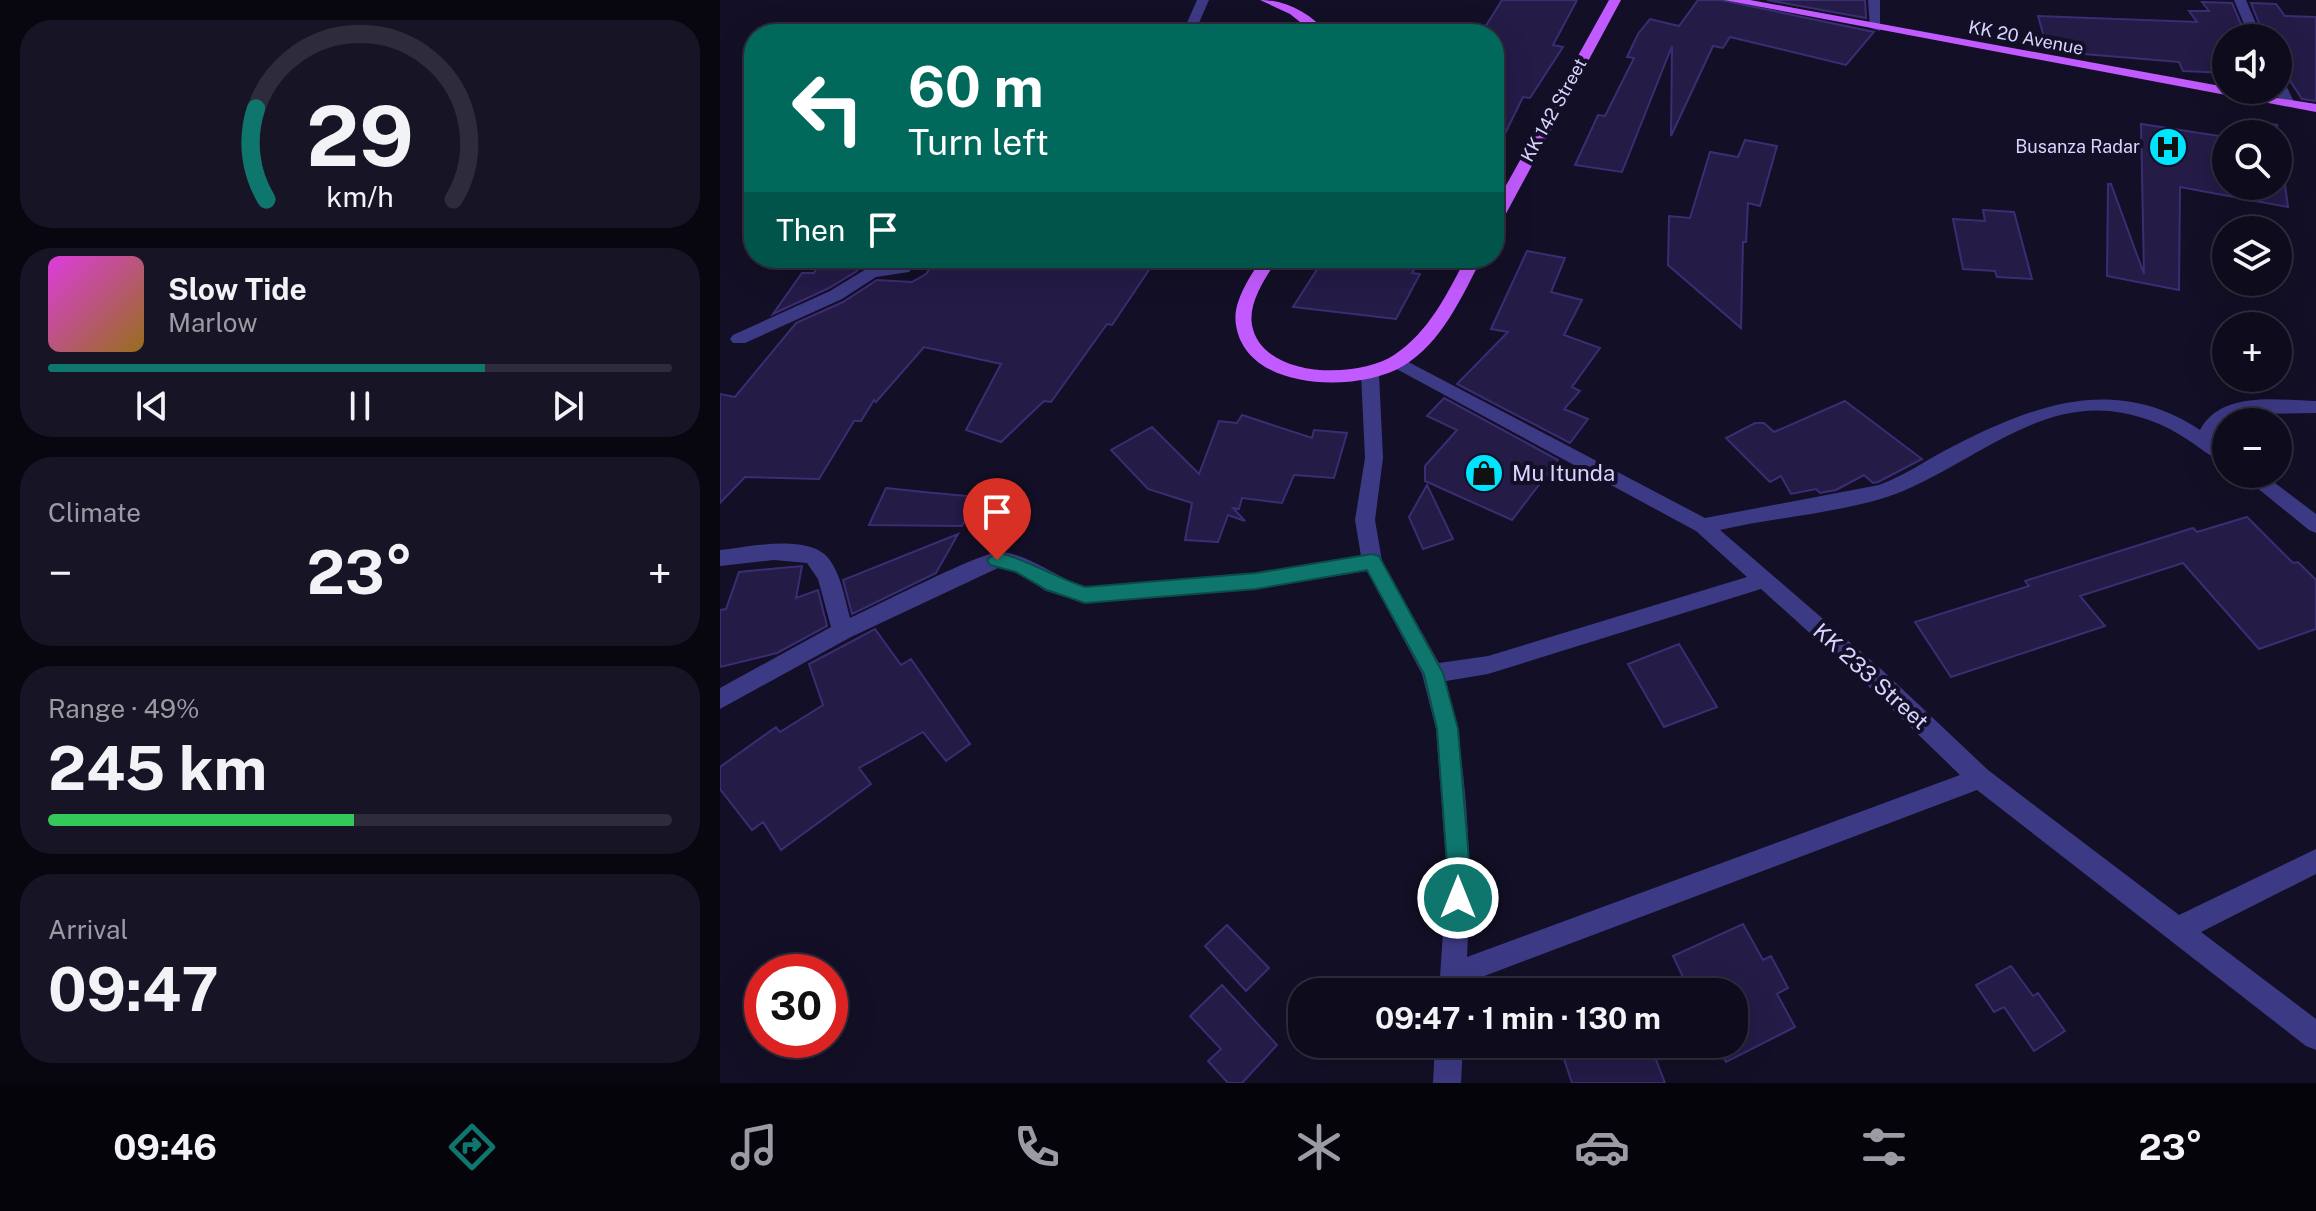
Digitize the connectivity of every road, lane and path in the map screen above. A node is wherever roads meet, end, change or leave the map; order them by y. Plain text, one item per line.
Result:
1 (1203, 0) edge
2 (1266, 0) edge
3 (1615, 0) edge
4 (1730, 0) edge
5 (1874, 0) edge
6 (2240, 0) edge
7 (1191, 24) edge
8 (1310, 24) edge
9 (2250, 24) edge
10 (1876, 28) junction
11 (2212, 88) edge
12 (2292, 103) edge
13 (2316, 108) edge
14 (1504, 203) edge
15 (903, 268) edge
16 (1265, 268) edge
17 (1469, 268) edge
18 (739, 339) dead end
19 (1397, 362) junction
20 (1370, 374) junction
21 (2316, 407) edge
22 (2205, 440) junction
23 (2212, 445) edge
24 (2268, 488) edge
25 (2316, 525) edge
26 (1703, 526) junction
27 (720, 558) edge
28 (1372, 562) junction
29 (1764, 580) junction
30 (843, 631) junction
31 (1433, 673) junction
32 (720, 699) edge
33 (1980, 778) junction
34 (2316, 861) edge
35 (2177, 930) junction
36 (1453, 978) edge
37 (1468, 978) edge
38 (2316, 1036) edge
39 (1448, 1058) edge
40 (1447, 1083) edge

1 - 7 street
2 - 8 main road
3 - 14 main road, KK 142 Street
4 - 10 main road, KK 20 Avenue
5 - 10 street
6 - 9 street
10 - 11 main road, KK 20 Avenue
12 - 13 main road, KK 20 Avenue
15 - 18 street
16 - 20 main road
17 - 19 main road
19 - 20 main road
19 - 26 street, KK 233 Street
20 - 28 street
21 - 22 street
22 - 23 street
22 - 26 street
24 - 25 street
26 - 29 street, KK 233 Street
27 - 30 street
28 - 30 street
28 - 31 street
29 - 31 street
29 - 33 street, KK 233 Street
30 - 32 street
31 - 36 street
33 - 35 street, KK 233 Street
33 - 37 street
34 - 35 street
35 - 38 street, KK 233 Street
39 - 40 street

